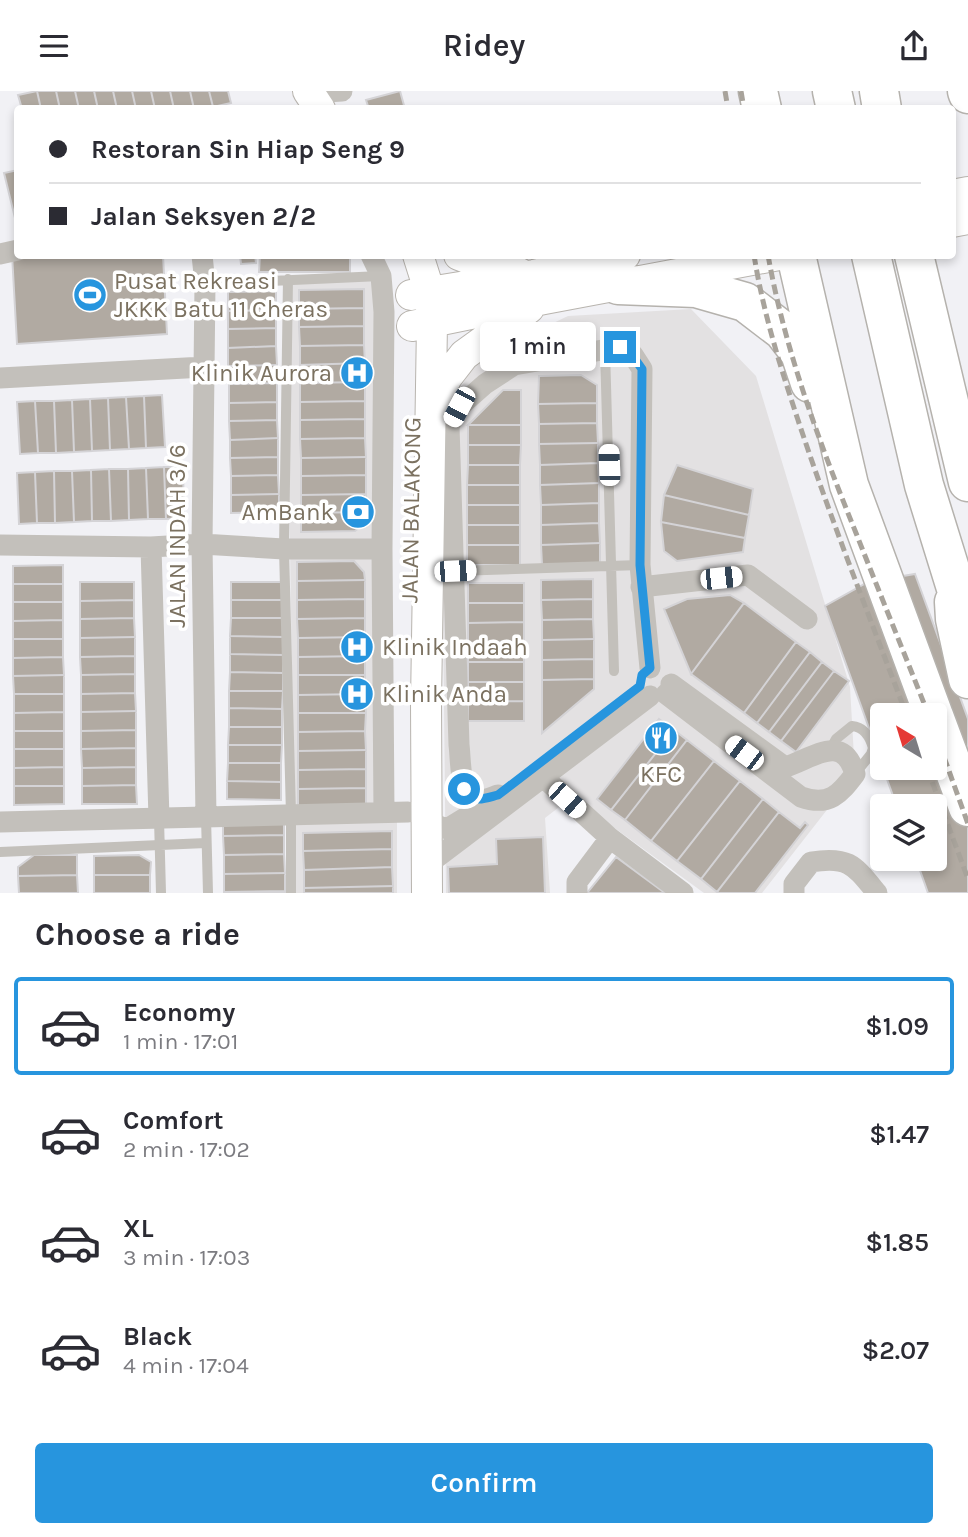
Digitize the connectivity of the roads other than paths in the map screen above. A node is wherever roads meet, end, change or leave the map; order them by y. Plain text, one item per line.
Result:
1 (342, 91) edge
2 (312, 97) edge
3 (202, 259) edge
4 (418, 259) edge
5 (470, 259) edge
6 (737, 259) edge
7 (797, 259) edge
8 (391, 266) edge
9 (916, 267) edge
10 (622, 270) edge
11 (875, 273) edge
12 (288, 278) junction
13 (205, 284) junction
14 (539, 287) junction
15 (420, 294) junction
16 (422, 325) junction
17 (499, 328) junction
18 (605, 348) junction
19 (514, 365) junction
20 (204, 367) junction
21 (0, 378) edge
22 (430, 413) junction
23 (968, 482) edge
24 (849, 485) junction
25 (202, 544) junction
26 (0, 545) edge
27 (151, 547) junction
28 (284, 549) junction
29 (382, 549) junction
30 (640, 565) junction
31 (611, 566) junction
32 (455, 571) junction
33 (953, 582) junction
34 (641, 587) junction
35 (807, 619) dead end
36 (968, 627) edge
37 (614, 671) dead end
38 (968, 679) edge
39 (655, 686) junction
40 (929, 703) edge
41 (830, 750) junction
42 (947, 751) edge
43 (855, 774) junction
44 (543, 777) junction
45 (498, 795) junction
46 (968, 807) edge
47 (406, 813) junction
48 (291, 815) junction
49 (206, 817) junction
50 (159, 819) junction
51 (0, 823) edge
52 (610, 838) junction
53 (160, 843) junction
54 (206, 843) junction
55 (0, 852) edge
56 (427, 879) edge
57 (161, 893) edge
58 (208, 893) edge
59 (291, 893) edge
60 (408, 893) edge
61 (577, 893) edge
62 (684, 893) edge
63 (794, 893) edge
64 (877, 893) edge

1 - 2 street
3 - 13 street, JALAN INDAH 3/6
4 - 15 street
5 - 14 street
6 - 10 street
7 - 24 highway
8 - 12 lane
8 - 15 street
8 - 29 street
9 - 23 highway
10 - 14 street
10 - 24 highway
11 - 33 highway
12 - 13 lane
12 - 28 lane
13 - 20 street, JALAN INDAH 3/6
14 - 15 street
14 - 16 street
14 - 17 street
15 - 16 street
16 - 22 street, JALAN BALAKONG
16 - 47 street, JALAN BALAKONG
17 - 19 street
17 - 22 street
18 - 19 street
18 - 30 street
18 - 31 lane
19 - 32 street
20 - 21 street
20 - 25 street, JALAN INDAH 3/6
22 - 47 street, JALAN BALAKONG
24 - 40 highway
25 - 27 street
25 - 28 street
25 - 49 street, JALAN INDAH 3/6
26 - 27 street
27 - 50 street, JALAN INDAH 3/6
28 - 29 street
28 - 48 lane
29 - 47 street
30 - 31 lane
30 - 34 street
31 - 32 lane
31 - 37 lane
32 - 45 street
33 - 36 highway
33 - 38 highway
34 - 35 street
34 - 39 street
39 - 41 street
39 - 43 street
39 - 44 street
39 - 45 street
41 - 43 street
41 - 43 lane
42 - 46 highway
44 - 52 street
44 - 56 street
45 - 47 street
47 - 48 street
47 - 56 street, JALAN BALAKONG
47 - 60 street, JALAN BALAKONG
48 - 49 street
48 - 59 lane
49 - 50 street
49 - 54 lane
50 - 51 street
50 - 53 lane
52 - 61 street
52 - 62 street
53 - 54 lane
53 - 55 lane
53 - 57 lane
54 - 58 lane
63 - 64 street

